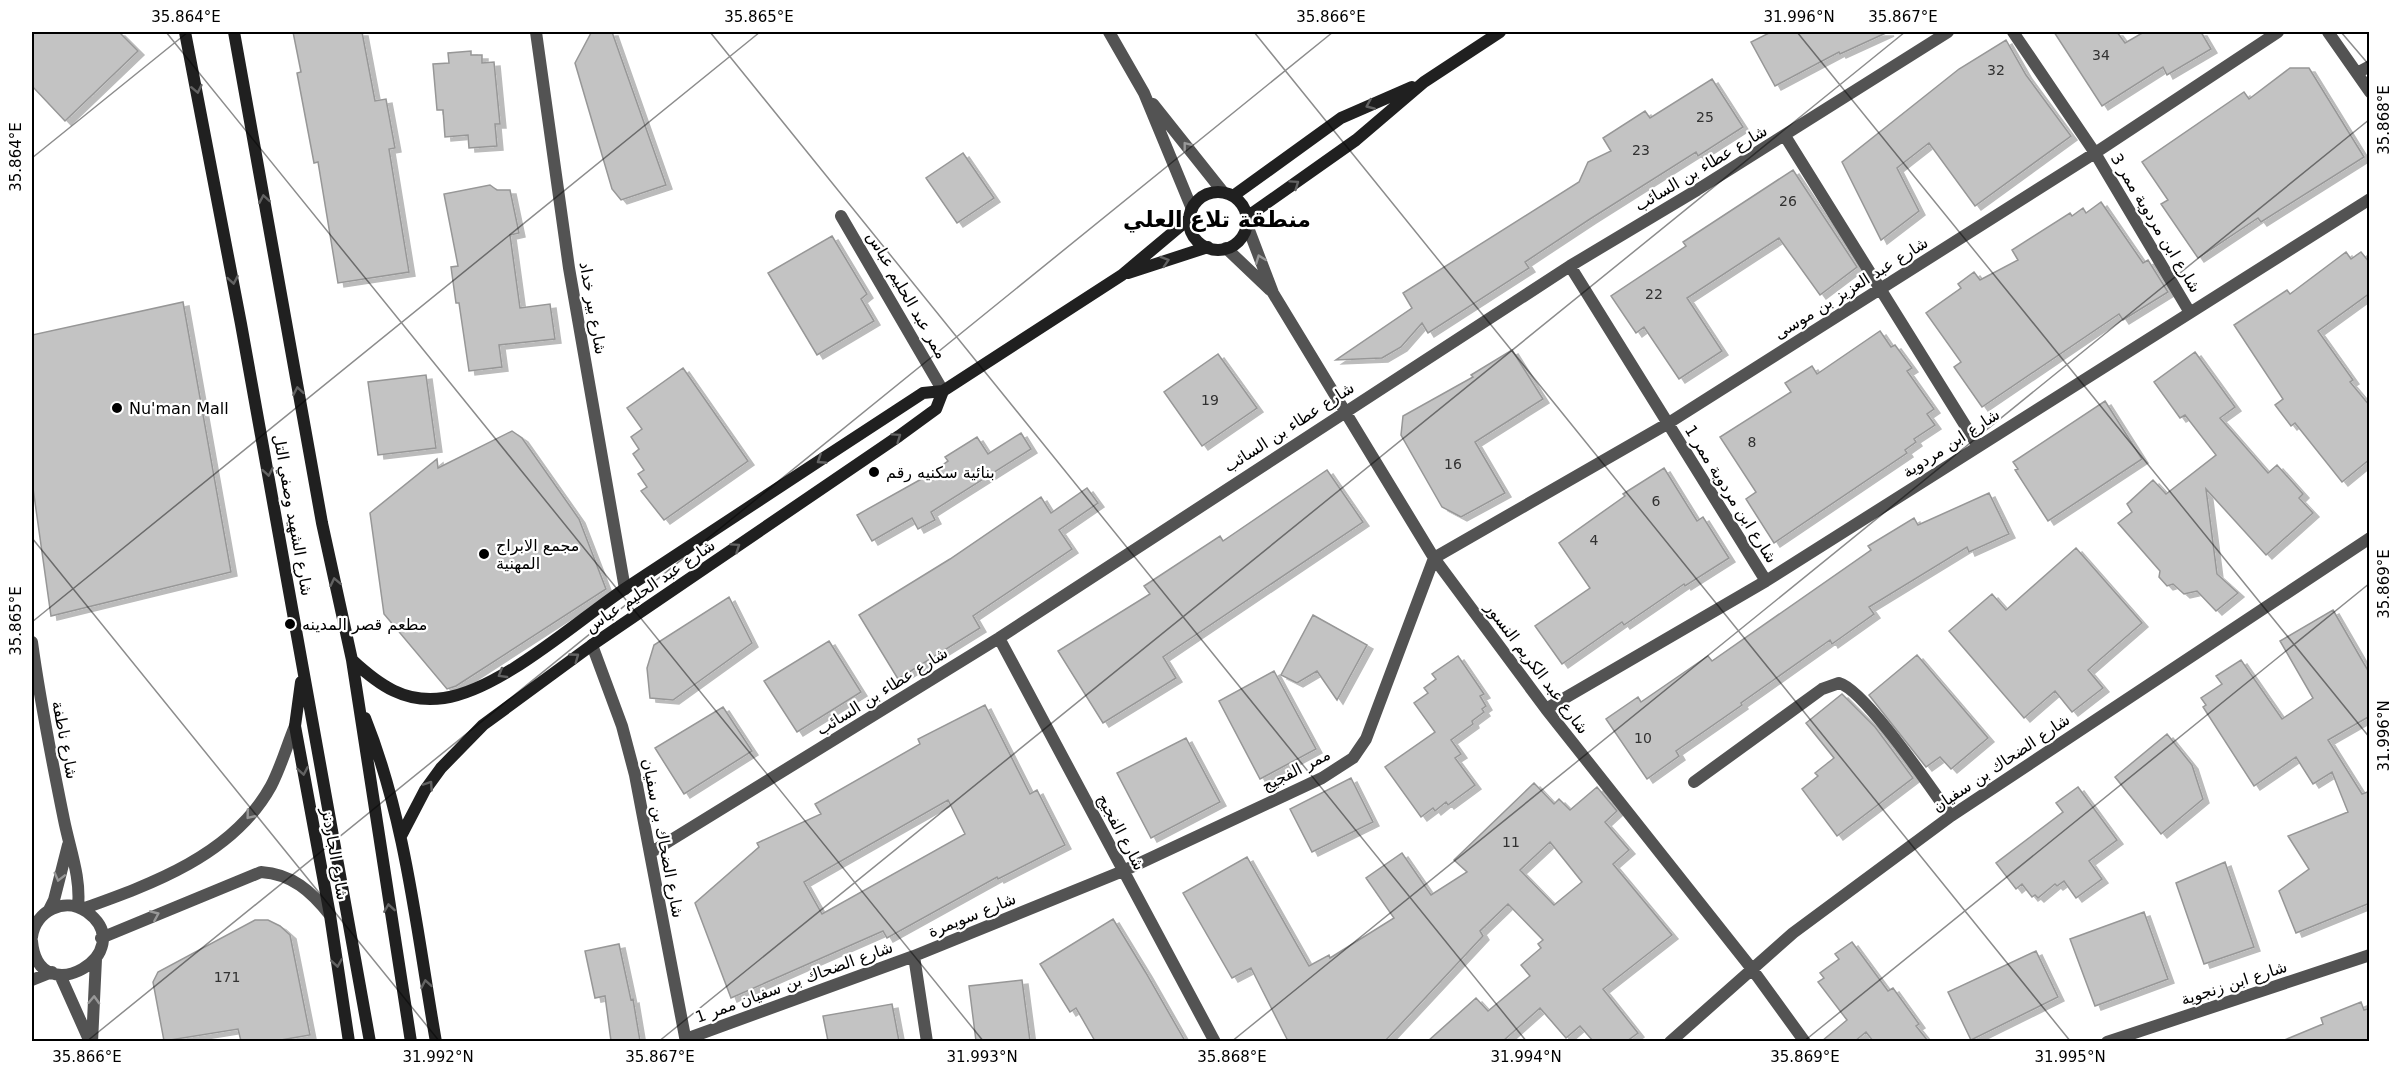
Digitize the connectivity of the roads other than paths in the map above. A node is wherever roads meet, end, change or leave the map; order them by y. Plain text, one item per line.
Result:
1 (185, 32) edge
2 (234, 32) edge
3 (536, 32) edge
4 (1109, 32) edge
5 (1500, 32) edge
6 (1948, 32) edge
7 (2013, 32) edge
8 (2278, 32) edge
9 (2328, 32) edge
10 (2370, 66) edge
11 (2357, 73) junction
12 (1424, 82) junction
13 (2370, 92) edge
14 (1144, 93) junction
15 (1785, 136) junction
16 (2095, 153) junction
17 (1228, 194) junction
18 (2370, 199) edge
19 (1191, 214) junction
20 (841, 216) dead end
21 (1247, 221) junction
22 (1208, 248) junction
23 (1226, 249) junction
24 (1570, 266) junction
25 (1122, 275) junction
26 (1881, 288) junction
27 (1273, 293) junction
28 (2189, 310) junction
29 (943, 391) junction
30 (1343, 412) junction
31 (1667, 424) junction
32 (1978, 446) junction
33 (2370, 538) edge
34 (1434, 558) junction
35 (1766, 581) junction
36 (625, 589) junction
37 (999, 638) junction
38 (32, 642) edge
39 (592, 645) junction
40 (352, 660) junction
41 (303, 672) junction
42 (356, 697) junction
43 (1546, 709) junction
44 (295, 726) junction
45 (1694, 782) dead end
46 (1951, 816) junction
47 (400, 836) junction
48 (68, 844) junction
49 (650, 853) junction
50 (1123, 871) junction
51 (80, 908) junction
52 (49, 910) junction
53 (330, 915) junction
54 (32, 931) edge
55 (101, 938) junction
56 (32, 939) edge
57 (2370, 955) edge
58 (914, 957) junction
59 (96, 959) junction
60 (1752, 969) junction
61 (56, 973) junction
62 (32, 980) edge
63 (686, 1040) edge
64 (91, 1041) edge
65 (349, 1041) edge
66 (370, 1041) edge
67 (411, 1041) edge
68 (436, 1041) edge
69 (927, 1041) edge
70 (1215, 1041) edge
71 (1670, 1041) edge
72 (1805, 1041) edge
73 (2107, 1041) edge

1 -> 41 street, شارع الشهيد وصفي التل
40 -> 2 street, شارع الشهيد وصفي التل
3 - 36 street, شارع بير خداد
4 - 14 street
5 - 12 street
6 - 15 street, شارع عطاء بن السائب
7 - 16 street, شارع ابن مردوية ممر 3
8 - 16 street, شارع عبد العزيز بن موسى
9 - 11 street
10 - 11 street
11 - 13 street
12 -> 17 street
21 -> 12 street
17 -> 14 street
14 - 19 street
15 - 24 street, شارع عطاء بن السائب
15 - 26 street
16 - 26 street, شارع عبد العزيز بن موسى
16 - 28 street, شارع ابن مردوية ممر 3
17 - 19 street
17 - 21 street
18 - 28 street, شارع ابن مردوية
19 - 22 street
19 - 25 street, شارع عبد الحليم عباس
20 - 29 street, ممر عبد الحليم عباس
21 - 23 street
27 -> 21 street, شارع عبد الكريم النسور
22 - 23 street
25 -> 22 street, شارع عبد الحليم عباس
23 - 27 street, شارع عبد الكريم النسور
24 - 30 street, شارع عطاء بن السائب
24 - 31 street, شارع ابن مردوية ممر 1
25 - 29 street, شارع عبد الحليم عباس
26 - 31 street, شارع عبد العزيز بن موسى
26 - 32 street
27 - 30 street, شارع عبد الكريم النسور
28 - 32 street, شارع ابن مردوية
29 -> 36 street, شارع عبد الحليم عباس
39 -> 29 street, شارع عبد الحليم عباس
30 - 34 street, شارع عبد الكريم النسور
30 - 37 street, شارع عطاء بن السائب
31 - 34 street, شارع عبد العزيز بن موسى
31 - 35 street, شارع ابن مردوية ممر 1
32 - 35 street, شارع ابن مردوية
33 - 46 street, شارع الضحاك بن سفيان
34 - 43 street, شارع عبد الكريم النسور
34 - 50 street, ممر الفجيج
35 - 43 street, شارع ابن مردوية
36 -> 40 street, شارع عبد الحليم عباس
37 - 49 street, شارع عطاء بن السائب
37 - 50 street, شارع الفجيج
38 - 48 street, شارع ناطفة
47 -> 39 street, شارع عبد الحليم عباس
39 - 49 street, شارع الضحاك بن سفيان
40 - 42 street, شارع الشهيد وصفي التل
41 - 44 street, شارع الجاردنز
41 - 66 street, شارع الشهيد وصفي التل
42 - 47 street
67 -> 42 street, شارع الشهيد وصفي التل
43 - 60 street, شارع عبد الكريم النسور
44 -> 51 street
44 -> 53 street, شارع الجاردنز
45 - 46 street
46 - 60 street, شارع الضحاك بن سفيان
68 -> 47 street
48 - 51 street, شارع ناطفة
48 -> 52 street, شارع ناطفة
49 - 63 street, شارع الضحاك بن سفيان
50 - 58 street, شارع سويمرة
50 - 70 street, شارع الفجيج
51 - 52 street
51 - 55 street
52 - 54 street
55 -> 53 street
53 -> 65 street, شارع الجاردنز
54 - 56 street
55 - 59 street
56 - 61 street
57 - 73 street, شارع ابن زنجوية
58 - 63 street, شارع الضحاك بن سفيان ممر 1
58 - 69 street, شارع سويمرة
59 - 61 street
64 -> 59 street
60 - 71 street, شارع الضحاك بن سفيان
60 - 72 street, شارع عبد الكريم النسور
61 - 62 street
61 - 64 street

